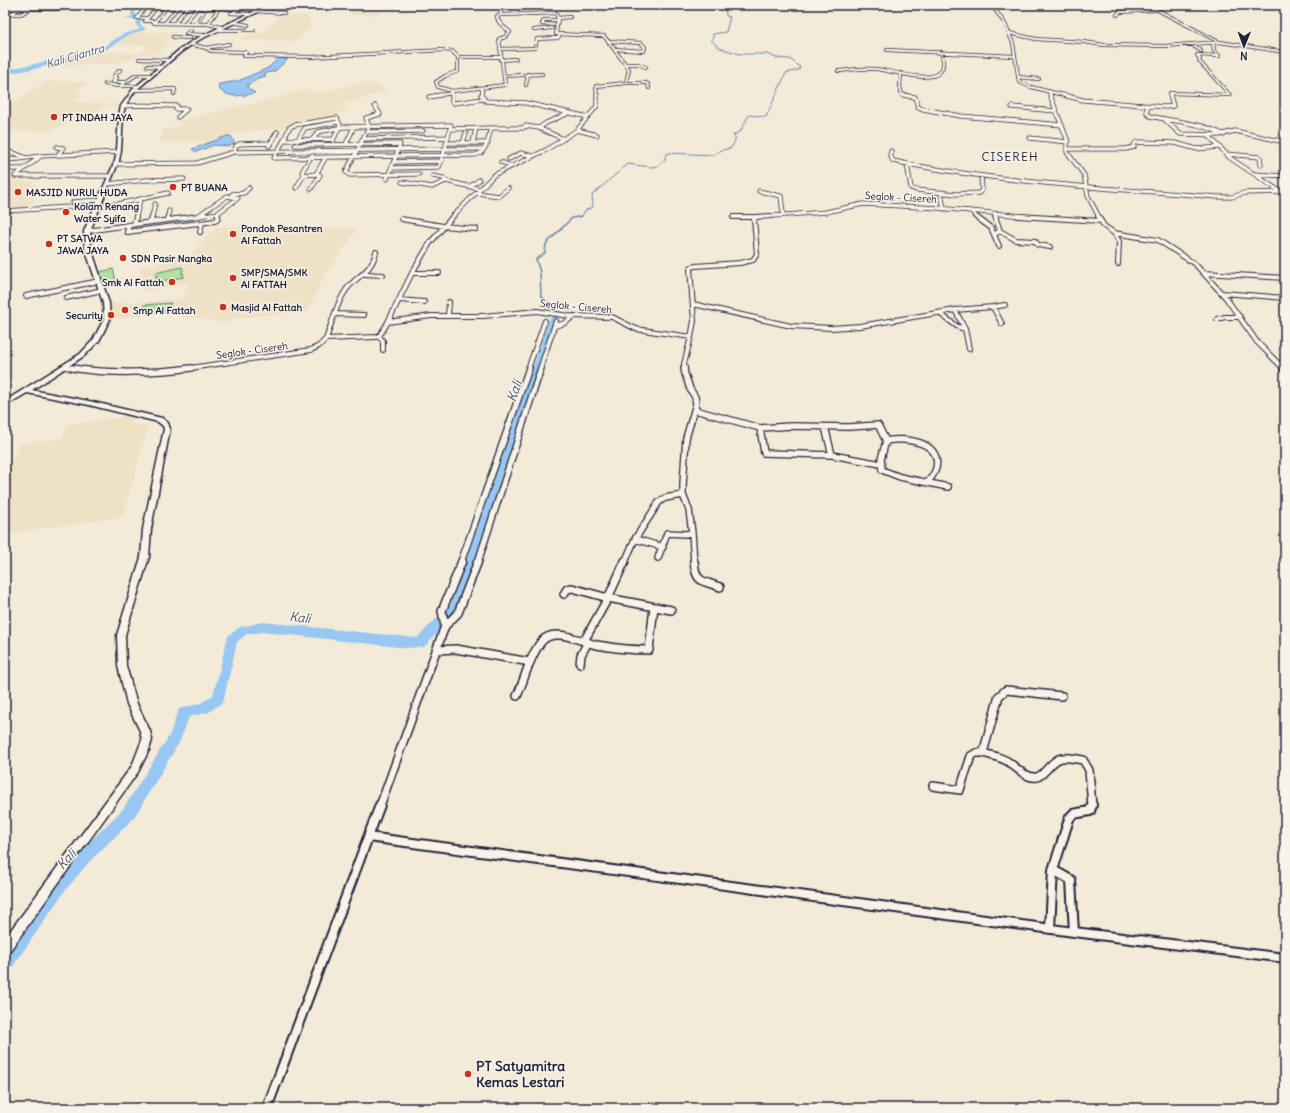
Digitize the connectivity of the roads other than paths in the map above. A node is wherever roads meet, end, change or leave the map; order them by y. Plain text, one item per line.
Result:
1 (14, 5) edge
2 (79, 5) edge
3 (135, 5) edge
4 (235, 5) edge
5 (250, 5) edge
6 (500, 5) edge
7 (992, 5) edge
8 (1148, 5) edge
9 (67, 6) edge
10 (188, 6) junction
11 (220, 6) edge
12 (269, 6) edge
13 (167, 7) junction
14 (178, 7) junction
15 (198, 7) junction
16 (206, 8) junction
17 (19, 9) junction
18 (30, 9) junction
19 (62, 9) junction
20 (224, 9) dead end
21 (238, 9) junction
22 (244, 9) junction
23 (258, 10) junction
24 (1158, 10) junction
25 (143, 11) dead end
26 (284, 13) dead end
27 (249, 14) junction
28 (501, 15) junction
29 (1118, 15) dead end
30 (570, 17) dead end
31 (148, 18) junction
32 (558, 19) junction
33 (155, 21) junction
34 (233, 22) junction
35 (165, 23) junction
36 (175, 23) junction
37 (185, 23) junction
38 (196, 24) junction
39 (208, 24) junction
40 (248, 25) dead end
41 (558, 26) junction
42 (221, 27) junction
43 (191, 30) dead end
44 (215, 30) junction
45 (254, 30) dead end
46 (534, 30) dead end
47 (229, 31) junction
48 (1009, 33) junction
49 (221, 35) dead end
50 (203, 36) junction
51 (560, 36) junction
52 (173, 37) dead end
53 (198, 39) junction
54 (608, 41) junction
55 (1220, 42) junction
56 (1212, 43) junction
57 (190, 44) junction
58 (229, 44) dead end
59 (528, 44) dead end
60 (535, 44) junction
61 (1192, 44) junction
62 (501, 45) junction
63 (514, 45) dead end
64 (206, 48) junction
65 (501, 49) junction
66 (614, 49) junction
67 (887, 50) dead end
68 (1201, 51) dead end
69 (941, 52) junction
70 (1285, 52) edge
71 (458, 56) junction
72 (1014, 56) junction
73 (501, 58) junction
74 (139, 59) dead end
75 (516, 59) dead end
76 (168, 60) junction
77 (626, 64) junction
78 (147, 66) dead end
79 (160, 66) junction
80 (646, 67) dead end
81 (127, 70) dead end
82 (838, 71) dead end
83 (528, 74) junction
84 (542, 74) dead end
85 (901, 74) junction
86 (150, 75) junction
87 (504, 76) junction
88 (1018, 77) junction
89 (117, 78) junction
90 (131, 78) junction
91 (1039, 79) dead end
92 (125, 82) junction
93 (626, 83) junction
94 (105, 84) dead end
95 (178, 84) dead end
96 (526, 85) dead end
97 (120, 86) junction
98 (138, 86) junction
99 (649, 88) dead end
100 (175, 89) junction
101 (482, 89) junction
102 (134, 90) junction
103 (1048, 91) junction
104 (452, 92) junction
105 (174, 94) dead end
106 (429, 96) dead end
107 (483, 100) junction
108 (123, 106) junction
109 (375, 106) dead end
110 (1148, 106) junction
111 (1012, 107) dead end
112 (1056, 111) junction
113 (569, 113) junction
114 (178, 117) dead end
115 (588, 117) junction
116 (1165, 120) junction
117 (339, 122) junction
118 (425, 125) junction
119 (438, 125) junction
120 (1062, 125) junction
121 (354, 127) junction
122 (369, 127) junction
123 (340, 128) junction
124 (450, 128) junction
125 (476, 128) junction
126 (491, 128) junction
127 (538, 128) junction
128 (577, 130) junction
129 (423, 131) junction
130 (277, 132) dead end
131 (367, 132) junction
132 (466, 133) dead end
133 (597, 135) dead end
134 (1208, 135) junction
135 (1224, 135) junction
136 (447, 137) junction
137 (402, 138) junction
138 (420, 138) junction
139 (433, 138) junction
140 (1030, 138) dead end
141 (298, 139) junction
142 (313, 139) junction
143 (334, 139) junction
144 (362, 139) junction
145 (564, 139) junction
146 (284, 140) junction
147 (1068, 142) junction
148 (1285, 142) edge
149 (446, 143) junction
150 (463, 143) junction
151 (473, 143) junction
152 (488, 143) junction
153 (332, 144) junction
154 (346, 144) junction
155 (360, 144) junction
156 (400, 144) junction
157 (295, 145) junction
158 (57, 147) dead end
159 (1219, 147) junction
160 (417, 149) junction
161 (444, 149) junction
162 (484, 149) junction
163 (1067, 149) junction
164 (357, 150) junction
165 (398, 150) junction
166 (291, 151) junction
167 (314, 151) junction
168 (891, 151) dead end
169 (5, 152) edge
170 (119, 152) junction
171 (234, 152) junction
172 (278, 152) junction
173 (1224, 153) junction
174 (58, 155) junction
175 (443, 155) junction
176 (41, 156) junction
177 (355, 156) junction
178 (396, 156) junction
179 (532, 156) junction
180 (24, 157) junction
181 (310, 157) junction
182 (326, 157) junction
183 (5, 159) edge
184 (509, 159) dead end
185 (442, 161) junction
186 (394, 162) junction
187 (501, 162) dead end
188 (115, 164) junction
189 (907, 164) junction
190 (1261, 165) dead end
191 (511, 166) junction
192 (5, 168) edge
193 (392, 168) junction
194 (422, 168) junction
195 (24, 169) junction
196 (316, 174) junction
197 (390, 174) junction
198 (419, 174) junction
199 (1254, 174) junction
200 (304, 175) junction
201 (375, 175) junction
202 (59, 176) junction
203 (110, 176) junction
204 (433, 176) dead end
205 (981, 176) junction
206 (1285, 176) edge
207 (184, 179) dead end
208 (388, 179) dead end
209 (373, 180) dead end
210 (479, 180) dead end
211 (53, 181) dead end
212 (446, 182) junction
213 (107, 184) junction
214 (1086, 186) junction
215 (469, 187) junction
216 (249, 188) dead end
217 (296, 188) dead end
218 (508, 188) dead end
219 (311, 189) dead end
220 (480, 189) junction
221 (760, 191) dead end
222 (940, 192) junction
223 (1283, 192) edge
224 (168, 193) dead end
225 (477, 193) junction
226 (227, 196) junction
227 (140, 200) junction
228 (74, 202) dead end
229 (98, 203) junction
230 (155, 204) dead end
231 (944, 208) junction
232 (992, 209) dead end
233 (5, 211) edge
234 (169, 211) dead end
235 (972, 212) junction
236 (218, 214) junction
237 (783, 214) junction
238 (994, 214) junction
239 (198, 215) junction
240 (734, 217) dead end
241 (756, 217) junction
242 (401, 218) dead end
243 (168, 219) junction
244 (1101, 221) junction
245 (151, 222) junction
246 (202, 223) junction
247 (134, 224) junction
248 (129, 225) junction
249 (443, 226) junction
250 (476, 229) dead end
251 (87, 231) junction
252 (1000, 231) junction
253 (200, 232) dead end
254 (1114, 233) junction
255 (995, 234) junction
256 (999, 246) dead end
257 (1050, 247) dead end
258 (376, 252) dead end
259 (1118, 264) dead end
260 (412, 273) junction
261 (439, 273) dead end
262 (1204, 273) junction
263 (365, 274) junction
264 (383, 275) dead end
265 (1285, 278) edge
266 (99, 281) junction
267 (102, 290) junction
268 (1222, 293) junction
269 (26, 296) dead end
270 (66, 298) dead end
271 (1285, 298) edge
272 (399, 300) junction
273 (424, 302) dead end
274 (449, 302) dead end
275 (693, 304) junction
276 (1005, 305) dead end
277 (993, 307) junction
278 (955, 310) junction
279 (939, 312) junction
280 (336, 314) junction
281 (364, 315) dead end
282 (448, 316) junction
283 (574, 316) junction
284 (1240, 317) junction
285 (1217, 319) dead end
286 (545, 321) dead end
287 (388, 322) junction
288 (1002, 324) dead end
289 (965, 329) junction
290 (378, 336) junction
291 (691, 337) junction
292 (541, 338) junction
293 (550, 338) junction
294 (326, 339) junction
295 (969, 349) dead end
296 (383, 350) dead end
297 (65, 367) junction
298 (1285, 370) edge
299 (27, 391) junction
300 (5, 404) edge
301 (695, 410) junction
302 (825, 427) junction
303 (760, 428) junction
304 (886, 441) junction
305 (832, 455) junction
306 (881, 464) junction
307 (928, 482) junction
308 (948, 487) dead end
309 (683, 495) junction
310 (692, 533) junction
311 (635, 539) junction
312 (663, 546) junction
313 (658, 558) dead end
314 (720, 588) dead end
315 (564, 594) dead end
316 (608, 598) junction
317 (654, 607) junction
318 (671, 610) dead end
319 (444, 626) junction
320 (586, 642) junction
321 (436, 650) junction
322 (530, 662) junction
323 (580, 664) dead end
324 (517, 696) dead end
325 (1062, 696) dead end
326 (983, 753) junction
327 (933, 786) dead end
328 (368, 837) junction
329 (1053, 870) junction
330 (1050, 929) junction
331 (1074, 932) junction
332 (5, 948) edge
333 (1285, 958) edge
334 (267, 1108) edge

1 - 9 street
1 - 17 street
2 - 3 street
2 - 19 street
4 - 5 street
5 - 12 street
5 - 22 street
6 - 28 street
7 - 48 street
8 - 24 street
9 - 19 street
10 - 14 street
10 - 15 street
10 - 36 street
11 - 15 street
12 - 23 street
13 - 14 street
13 - 31 street
13 - 33 street
14 - 35 street
15 - 16 street
15 - 37 street
16 - 38 street
16 - 39 street
17 - 18 street
17 - 18 street
18 - 19 street
20 - 21 street
21 - 22 street
21 - 27 street
22 - 23 street
23 - 26 street
23 - 27 street
24 - 29 street
24 - 55 street
25 - 31 street
27 - 34 street
28 - 32 street
28 - 62 street
30 - 32 street
31 - 33 street
32 - 41 street
32 - 41 street
33 - 35 street
34 - 40 street
34 - 42 street
35 - 36 street
36 - 37 street
37 - 38 street
38 - 39 street
39 - 42 street
41 - 46 street
41 - 51 street
42 - 44 street
43 - 50 street
44 - 47 street
44 - 50 street
45 - 47 street
47 - 49 street
48 - 61 street
48 - 72 street
50 - 53 street
51 - 54 street
51 - 60 street
52 - 53 street
53 - 57 street
54 - 66 street
54 - 66 street
55 - 56 street
55 - 70 street
56 - 61 street
56 - 110 street
57 - 64 street
57 - 76 street
58 - 64 street
59 - 60 street
60 - 65 street
61 - 68 street
62 - 63 street
62 - 65 street
64 - 71 street
65 - 73 street
66 - 77 street
67 - 69 street
69 - 72 street
69 - 85 street
71 - 73 street
71 - 104 street
72 - 88 street
73 - 75 street
73 - 87 street
74 - 76 street
76 - 79 street
77 - 80 street
77 - 93 street
78 - 79 street
79 - 86 street
81 - 89 street
82 - 85 street
83 - 84 street
83 - 87 street
83 - 96 street
85 - 120 street
86 - 90 street
86 - 98 street
87 - 101 street
88 - 91 street
88 - 103 street
89 - 90 street
89 - 92 street
90 - 92 street
92 - 97 street
93 - 99 street
93 - 115 street
94 - 97 street
95 - 100 street
97 - 98 street
98 - 102 street
100 - 102 street
100 - 105 street
101 - 104 street
101 - 107 street
102 - 108 street
103 - 110 street
103 - 112 street
104 - 106 street
104 - 107 street
107 - 113 street
108 - 114 street
108 - 170 street
109 - 122 street
110 - 116 street
111 - 112 street
112 - 120 street
113 - 115 street
113 - 127 street
115 - 128 street
116 - 134 street
116 - 135 street
117 - 123 street
117 - 141 street
117 - 146 street
118 - 119 street
118 - 122 street
118 - 129 street
119 - 124 street
119 - 139 street
120 - 147 street
121 - 122 street
121 - 123 street
121 - 154 street
122 - 131 street
123 - 142 street
123 - 143 street
124 - 125 street
124 - 136 street
125 - 126 street
125 - 151 street
126 - 127 street
126 - 152 street
127 - 145 street
128 - 133 street
128 - 145 street
129 - 131 street
129 - 138 street
130 - 171 street
131 - 144 street
132 - 150 street
134 - 135 street
134 - 159 street
135 - 148 street
136 - 139 street
136 - 149 street
137 - 138 street
137 - 144 street
137 - 156 street
138 - 139 street
138 - 160 street
140 - 147 street
141 - 142 street
141 - 146 street
141 - 157 street
142 - 143 street
143 - 153 street
144 - 155 street
145 - 179 street
146 - 172 street
147 - 163 street
149 - 150 street
149 - 161 street
150 - 151 street
151 - 152 street
152 - 162 street
153 - 154 street
153 - 157 street
154 - 155 street
155 - 156 street
155 - 164 street
156 - 165 street
157 - 166 street
158 - 174 street
159 - 163 street
159 - 173 street
160 - 161 street
160 - 165 street
161 - 162 street
161 - 175 street
162 - 175 street
163 - 214 street
164 - 165 street
164 - 167 street
164 - 177 street
165 - 178 street
166 - 167 street
166 - 172 street
167 - 181 street
168 - 189 street
169 - 180 street
170 - 174 street
170 - 188 street
171 - 172 street
171 - 188 street
172 - 181 street
173 - 190 street
173 - 199 street
174 - 176 street
175 - 178 street
175 - 185 street
176 - 180 street
176 - 195 street
177 - 178 street
177 - 182 street
177 - 201 street
178 - 186 street
179 - 184 street
179 - 191 street
180 - 183 street
181 - 182 street
181 - 200 street
182 - 196 street
185 - 186 street
185 - 194 street
186 - 193 street
187 - 191 street
188 - 203 street
189 - 205 street
189 - 222 street
191 - 220 street
192 - 195 street
193 - 194 street
193 - 197 street
194 - 198 street
195 - 202 street
196 - 200 street
196 - 219 street
197 - 198 street
197 - 201 street
197 - 208 street
198 - 212 street
199 - 206 street
199 - 223 street
200 - 217 street
201 - 209 street
202 - 203 street
202 - 211 street
203 - 213 street
204 - 212 street
205 - 214 street
205 - 222 street
207 - 213 street
210 - 215 street
212 - 215 street
213 - 229 street
214 - 223 street
214 - 244 street
215 - 220 street
216 - 226 street
218 - 225 street
220 - 225 street
221 - 237 street
222 - 231 street
224 - 227 street
225 - 249 street
226 - 236 street
226 - 239 street
227 - 229 street
227 - 247 street
228 - 229 street
229 - 233 street
229 - 251 street
230 - 245 street
231 - 235 street, Seglok - Cisereh
231 - 237 street, Seglok - Cisereh
232 - 238 street
234 - 243 street
235 - 238 street, Seglok - Cisereh
235 - 255 street
236 - 239 street
236 - 246 street
237 - 241 street, Seglok - Cisereh
238 - 244 street, Seglok - Cisereh
238 - 252 street
239 - 243 street
240 - 241 street, Seglok - Cisereh
241 - 275 street
242 - 249 street
243 - 245 street
244 - 254 street
245 - 247 street
246 - 248 street
246 - 253 street
247 - 248 street
248 - 251 street
249 - 250 street
249 - 260 street
251 - 266 street
252 - 255 street
252 - 257 street
254 - 259 street
254 - 262 street
255 - 256 street
258 - 263 street
260 - 261 street
260 - 272 street
262 - 265 street
262 - 268 street
263 - 264 street
263 - 280 street
266 - 267 street
266 - 269 street
267 - 270 street
267 - 297 street
268 - 271 street
268 - 284 street
272 - 273 street
272 - 287 street
274 - 282 street
275 - 279 street
275 - 291 street
276 - 277 street
277 - 278 street
277 - 288 street
278 - 279 street
278 - 289 street
279 - 289 street
280 - 281 street
280 - 294 street
282 - 283 street, Seglok - Cisereh
282 - 287 street, Seglok - Cisereh
283 - 291 street, Seglok - Cisereh
283 - 293 street
284 - 285 street
284 - 298 street
286 - 292 street
287 - 290 street
289 - 295 street
290 - 294 street
290 - 296 street
291 - 301 street
292 - 293 street
292 - 319 street
293 - 319 street
294 - 297 street, Seglok - Cisereh
297 - 299 street
299 - 300 street
299 - 332 street
301 - 303 street
301 - 309 street
302 - 303 street
302 - 304 street
302 - 305 street
303 - 305 street
304 - 306 street
304 - 307 street
305 - 306 street
306 - 307 street
307 - 308 street
309 - 310 street
309 - 311 street
310 - 312 street
310 - 314 street
311 - 312 street
311 - 316 street
312 - 313 street
315 - 316 street
316 - 317 street
316 - 320 street
317 - 318 street
317 - 320 street
319 - 321 street
320 - 322 street
320 - 323 street
321 - 322 street
321 - 328 street
322 - 324 street
325 - 326 street
326 - 327 street
326 - 329 street
328 - 330 street
328 - 334 street
329 - 330 street
329 - 331 street
330 - 331 street
331 - 333 street

